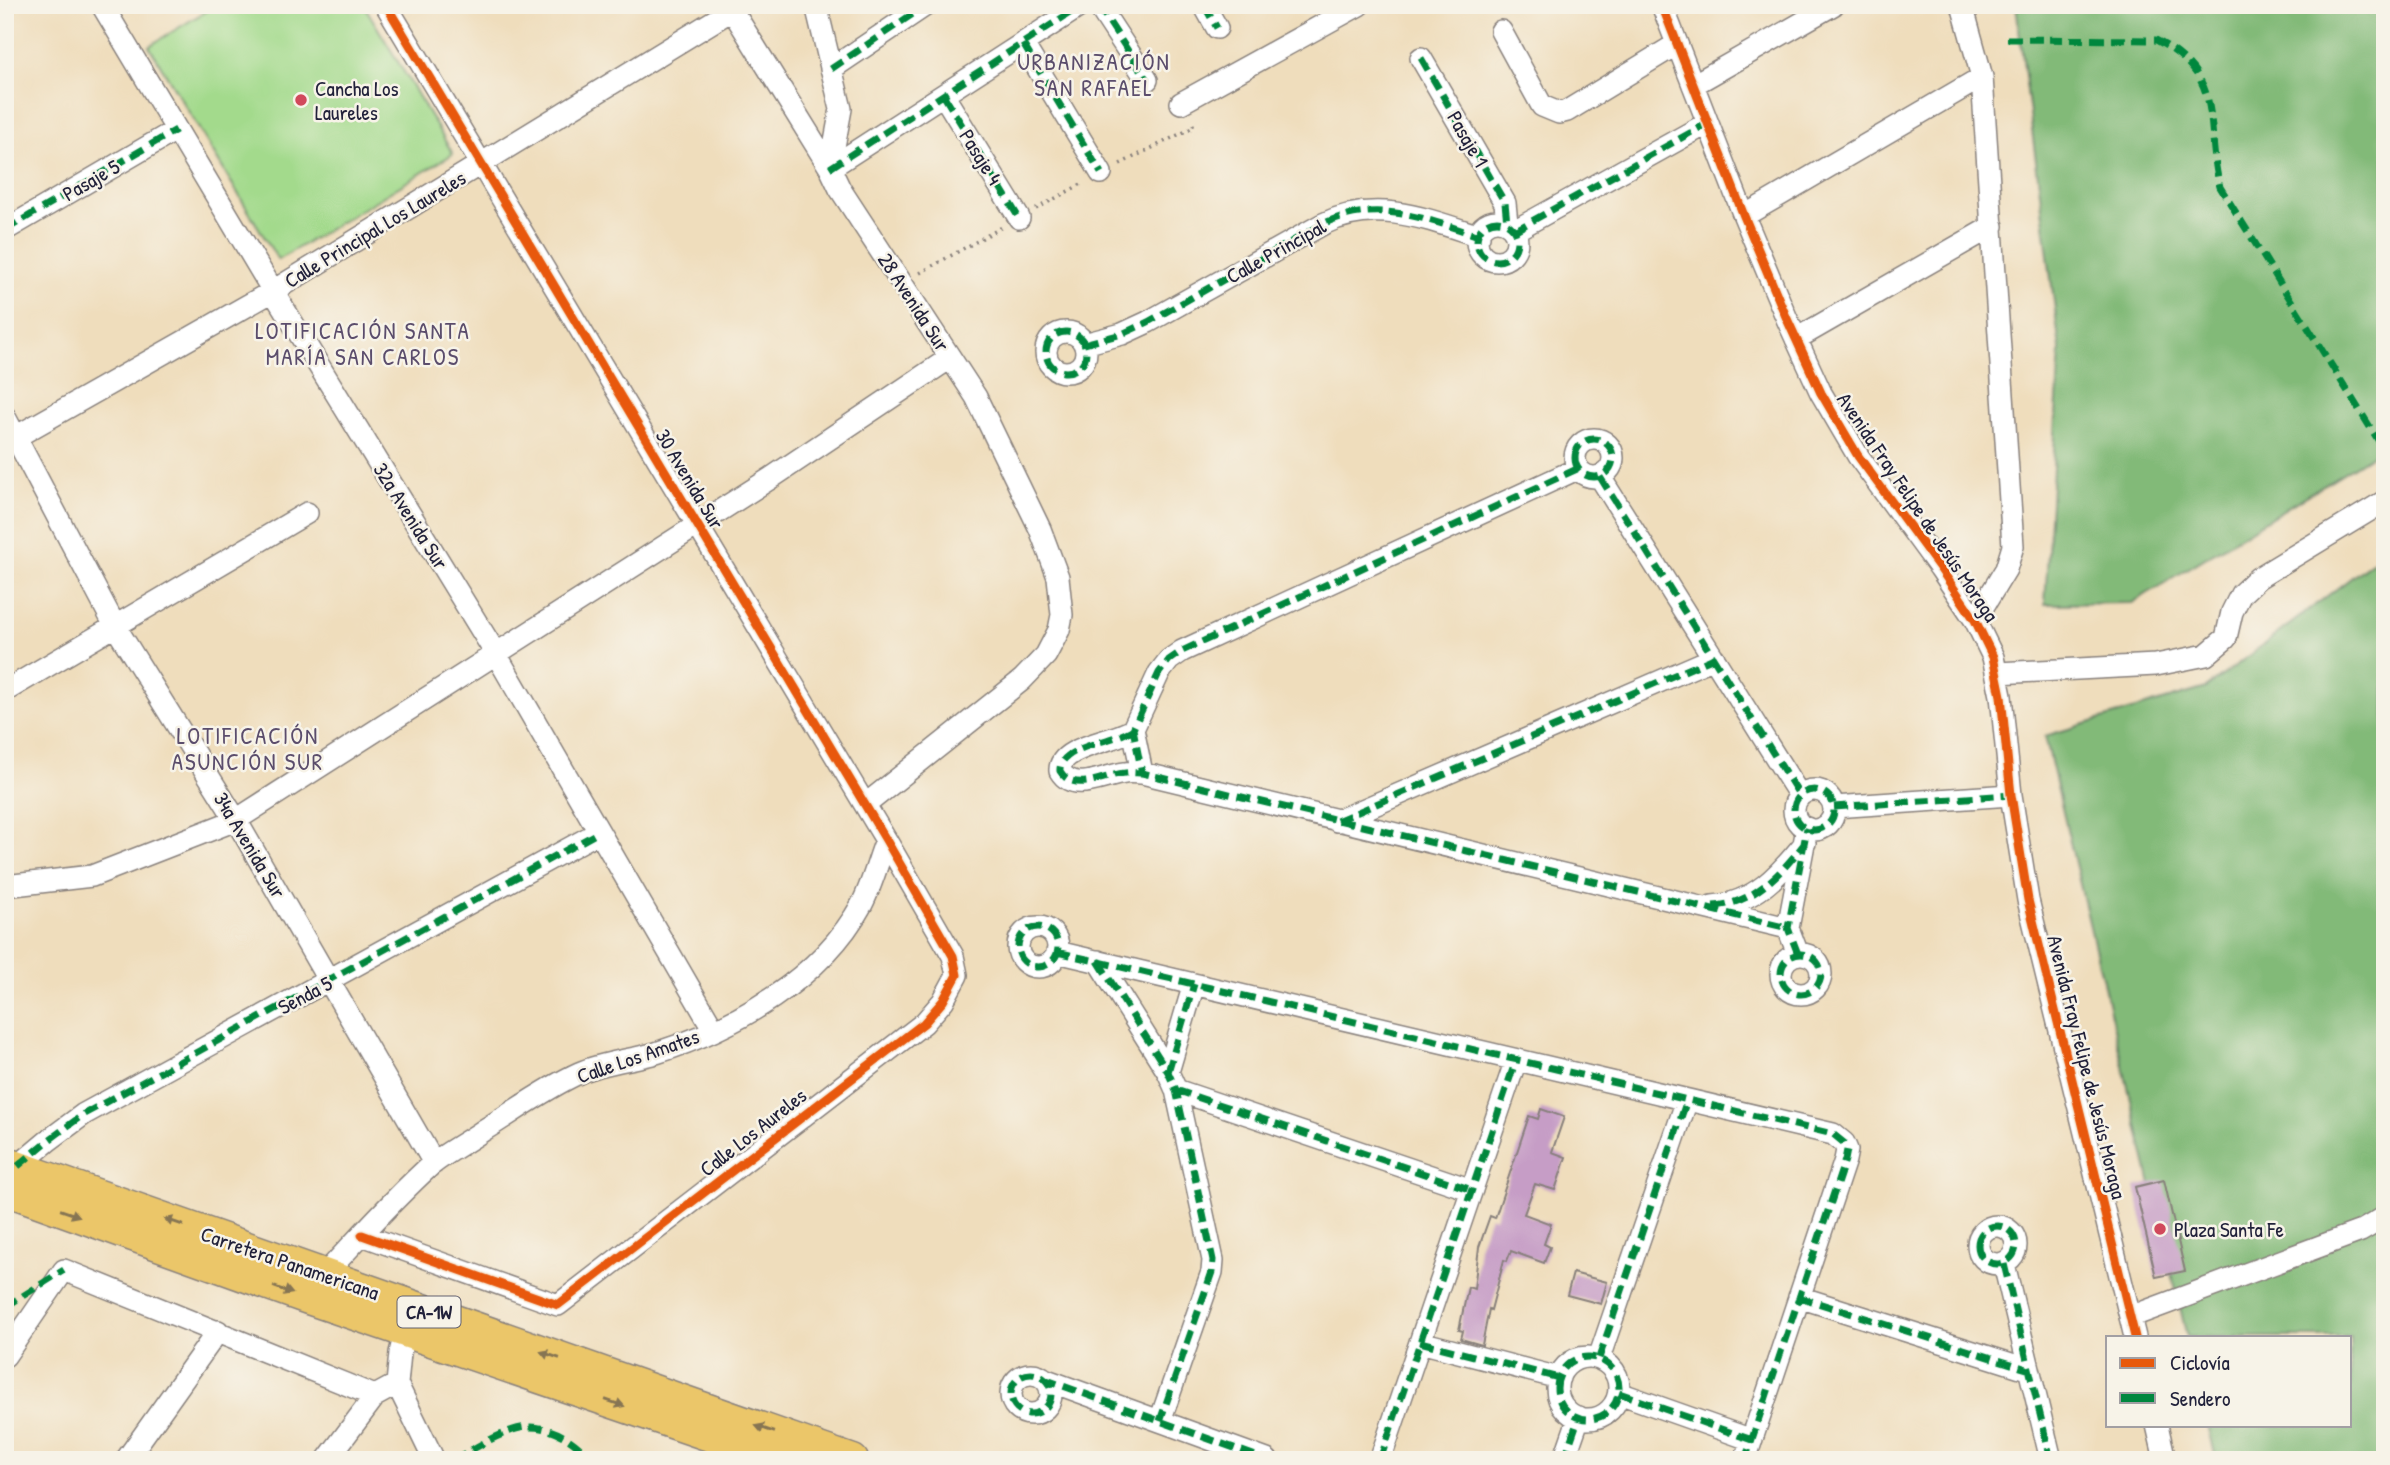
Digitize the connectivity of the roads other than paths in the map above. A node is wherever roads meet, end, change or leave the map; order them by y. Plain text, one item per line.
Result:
1 (102, 5) edge
2 (386, 5) edge
3 (816, 5) edge
4 (926, 5) edge
5 (1082, 5) edge
6 (1098, 5) edge
7 (1204, 5) edge
8 (1359, 5) edge
9 (1662, 5) edge
10 (1833, 5) edge
11 (1962, 5) edge
12 (734, 7) edge
13 (1217, 28) dead end
14 (1501, 32) dead end
15 (1023, 44) junction
16 (1677, 44) junction
17 (1421, 58) dead end
18 (831, 69) junction
19 (1982, 76) junction
20 (1147, 80) dead end
21 (1693, 85) junction
22 (944, 96) junction
23 (1181, 103) road end
24 (1708, 123) junction
25 (176, 130) junction
26 (482, 165) junction
27 (830, 168) junction
28 (1101, 173) road end
29 (1744, 216) junction
30 (1019, 218) road end
31 (1993, 226) junction
32 (1510, 227) junction
33 (5, 230) edge
34 (1479, 236) junction
35 (273, 291) junction
36 (1796, 339) junction
37 (1084, 344) dead end
38 (950, 358) junction
39 (5, 417) edge
40 (11, 439) edge
41 (1577, 469) junction
42 (1600, 477) junction
43 (2385, 500) edge
44 (307, 513) dead end
45 (697, 525) junction
46 (1975, 620) junction
47 (114, 626) junction
48 (496, 654) junction
49 (1714, 658) junction
50 (1997, 673) junction
51 (5, 691) edge
52 (1133, 729) junction
53 (1142, 773) junction
54 (2011, 795) junction
55 (1800, 796) junction
56 (865, 804) junction
57 (1834, 807) junction
58 (236, 820) junction
59 (1337, 821) junction
60 (600, 832) junction
61 (1806, 836) junction
62 (886, 840) junction
63 (5, 886) edge
64 (1699, 907) junction
65 (1788, 928) junction
66 (1057, 952) dead end
67 (1798, 954) dead end
68 (1098, 961) junction
69 (957, 975) joint
70 (330, 982) junction
71 (1194, 984) junction
72 (715, 1030) junction
73 (1516, 1060) junction
74 (1172, 1081) junction
75 (1687, 1100) junction
76 (434, 1163) junction
77 (10, 1173) edge
78 (1472, 1190) junction
79 (2385, 1217) edge
80 (362, 1234) junction
81 (2004, 1264) dead end
82 (324, 1275) junction
83 (1799, 1297) junction
84 (2133, 1327) edge
85 (218, 1331) junction
86 (405, 1332) junction
87 (1420, 1342) junction
88 (5, 1356) edge
89 (1599, 1359) junction
90 (2028, 1369) junction
91 (1559, 1378) junction
92 (1044, 1379) dead end
93 (397, 1384) junction
94 (1619, 1393) junction
95 (375, 1396) junction
96 (1579, 1417) junction
97 (1160, 1421) junction
98 (2157, 1426) edge
99 (1749, 1450) edge
100 (126, 1460) edge
101 (327, 1460) edge
102 (433, 1460) edge
103 (780, 1460) edge
104 (853, 1460) edge
105 (1267, 1460) edge
106 (1380, 1460) edge
107 (1564, 1460) edge
108 (2051, 1460) edge
109 (2165, 1460) edge

1 - 25 street, 32a Avenida Sur
2 - 26 street, 30 Avenida Sur
3 - 18 street
4 - 18 street
5 - 15 street
6 - 20 street
7 - 13 street
8 - 23 street
9 - 16 street, Avenida Fray Felipe de Jesús Moraga
10 - 21 street
11 - 19 street
12 - 26 street, Calle Principal Los Laureles
12 - 27 street, 28 Avenida Sur
14 - 16 street
15 - 22 street
15 - 28 street
16 - 21 street, Avenida Fray Felipe de Jesús Moraga
17 - 32 street, Pasaje 1
18 - 27 street
19 - 29 street
19 - 31 street
21 - 24 street, Avenida Fray Felipe de Jesús Moraga
22 - 27 street
22 - 30 street, Pasaje 4
24 - 29 street, Avenida Fray Felipe de Jesús Moraga
24 - 32 street
25 - 33 street, Pasaje 5
25 - 35 street, 32a Avenida Sur
26 - 35 street, Calle Principal Los Laureles
26 - 45 street, 30 Avenida Sur
27 - 38 street, 28 Avenida Sur
29 - 36 street, Avenida Fray Felipe de Jesús Moraga
31 - 36 street
31 - 46 street
32 - 34 street
32 - 34 street
34 - 37 street, Calle Principal
35 - 40 street, Calle Principal Los Laureles
35 - 48 street, 32a Avenida Sur
36 - 46 street, Avenida Fray Felipe de Jesús Moraga
38 - 45 street
38 - 56 street, 28 Avenida Sur
39 - 40 street, 34a Avenida Sur
40 - 47 street, 34a Avenida Sur
41 - 42 street
41 - 42 street
41 - 52 street
42 - 49 street
43 - 50 street
44 - 47 street
45 - 48 street
45 - 56 street, 30 Avenida Sur
46 - 50 street, Avenida Fray Felipe de Jesús Moraga
47 - 51 street
47 - 58 street, 34a Avenida Sur
48 - 58 street
48 - 60 street, 32a Avenida Sur
49 - 55 street
49 - 59 street
50 - 54 street, Avenida Fray Felipe de Jesús Moraga
52 - 53 street
52 - 53 street
53 - 59 street
54 - 57 street
54 - 84 street, Avenida Fray Felipe de Jesús Moraga
55 - 57 street
55 - 61 street
56 - 62 street, 30 Avenida Sur
57 - 61 street
58 - 63 street
58 - 70 street, 34a Avenida Sur
59 - 64 street
60 - 70 street, Senda 5
60 - 72 street, 32a Avenida Sur
61 - 64 street
61 - 65 street
62 - 69 street, 30 Avenida Sur
62 - 72 street, Calle Los Amates
64 - 65 street
65 - 67 street
66 - 68 street
68 - 71 street
68 - 74 street
69 - 80 street, Calle Los Aureles
70 - 76 street, 34a Avenida Sur
70 - 77 street, Senda 5
71 - 73 street
71 - 74 street
72 - 76 street, Calle Los Amates
73 - 75 street
73 - 78 street
74 - 78 street
74 - 97 street
75 - 83 street
75 - 89 street
76 - 80 street, Calle Los Amates
82 -> 77 highway, Carretera Panamericana / CA-1W
77 -> 86 highway, Carretera Panamericana / CA-1W
78 - 87 street
79 - 84 street
80 - 82 street, Calle Los Amates
81 - 90 street
104 -> 82 highway, Carretera Panamericana / CA-1W
83 - 90 street
83 - 99 street
85 - 88 street
85 - 95 street
85 - 100 street
86 - 93 street
86 -> 103 highway, Carretera Panamericana / CA-1W
87 - 91 street
87 - 106 street
89 - 91 street
89 - 94 street
90 - 108 street
91 - 96 street
92 - 97 street
93 - 95 street
93 - 102 street
94 - 96 street
94 - 99 street
95 - 101 street
96 - 107 street
97 - 105 street
98 - 109 street

